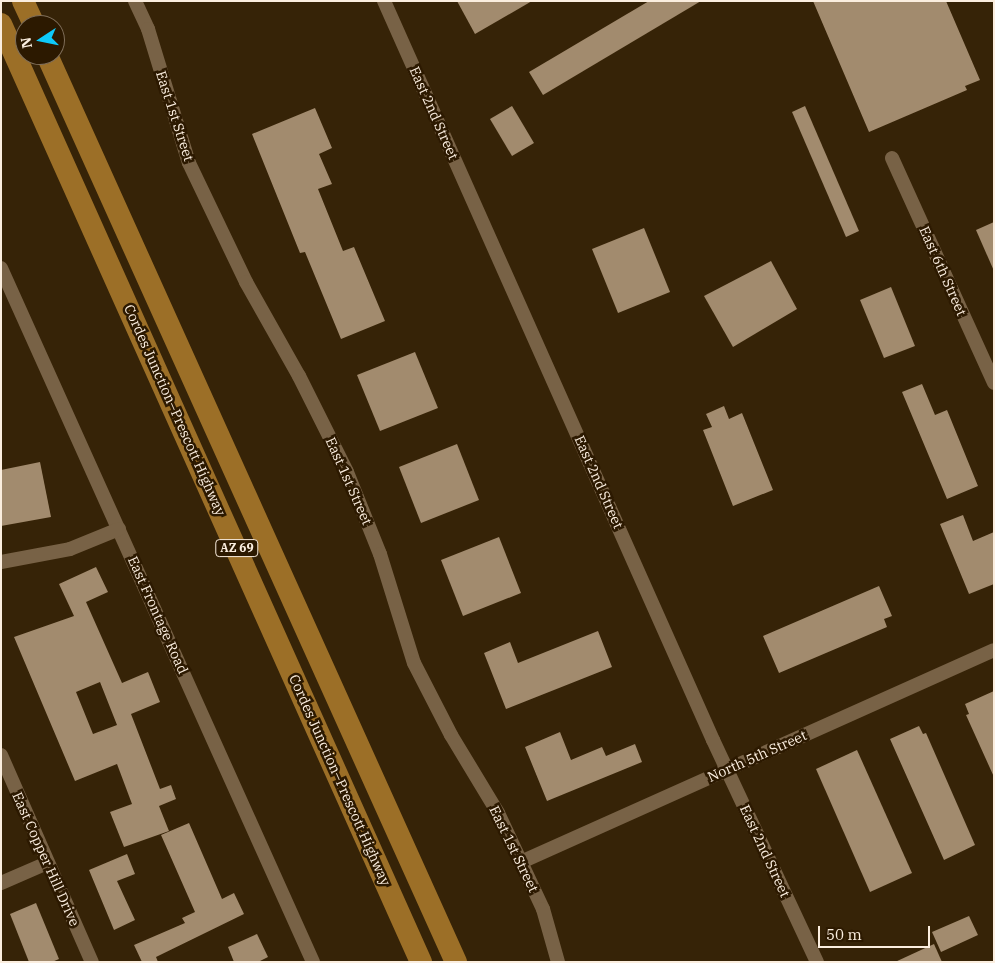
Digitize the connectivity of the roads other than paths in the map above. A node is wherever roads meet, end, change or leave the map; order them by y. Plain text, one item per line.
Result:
1 (23, 1) edge
2 (135, 1) edge
3 (384, 1) edge
4 (29, 15) edge
5 (1, 24) edge
6 (52, 65) edge
7 (892, 158) dead end
8 (3, 275) edge
9 (994, 383) edge
10 (119, 529) junction
11 (1, 562) edge
12 (994, 650) edge
13 (1, 756) edge
14 (726, 769) junction
15 (521, 862) junction
16 (48, 863) junction
17 (1, 883) edge
18 (92, 962) edge
19 (313, 962) edge
20 (421, 962) edge
21 (456, 962) edge
22 (558, 962) edge
23 (818, 962) edge

1 - 4 main road
2 - 15 street, East 1st Street
3 - 14 street, East 2nd Street
5 - 20 main road, Cordes Junction–Prescott Highway / AZ 69
6 - 21 main road, Cordes Junction–Prescott Highway / AZ 69
7 - 9 street, East 6th Street
8 - 10 street, East Frontage Road
10 - 11 street
10 - 19 street, East Frontage Road
12 - 14 street, North 5th Street
13 - 16 street, East Copper Hill Drive
14 - 15 street, North 5th Street
14 - 23 street, East 2nd Street
15 - 22 street, East 1st Street
16 - 17 street
16 - 18 street, East Copper Hill Drive

